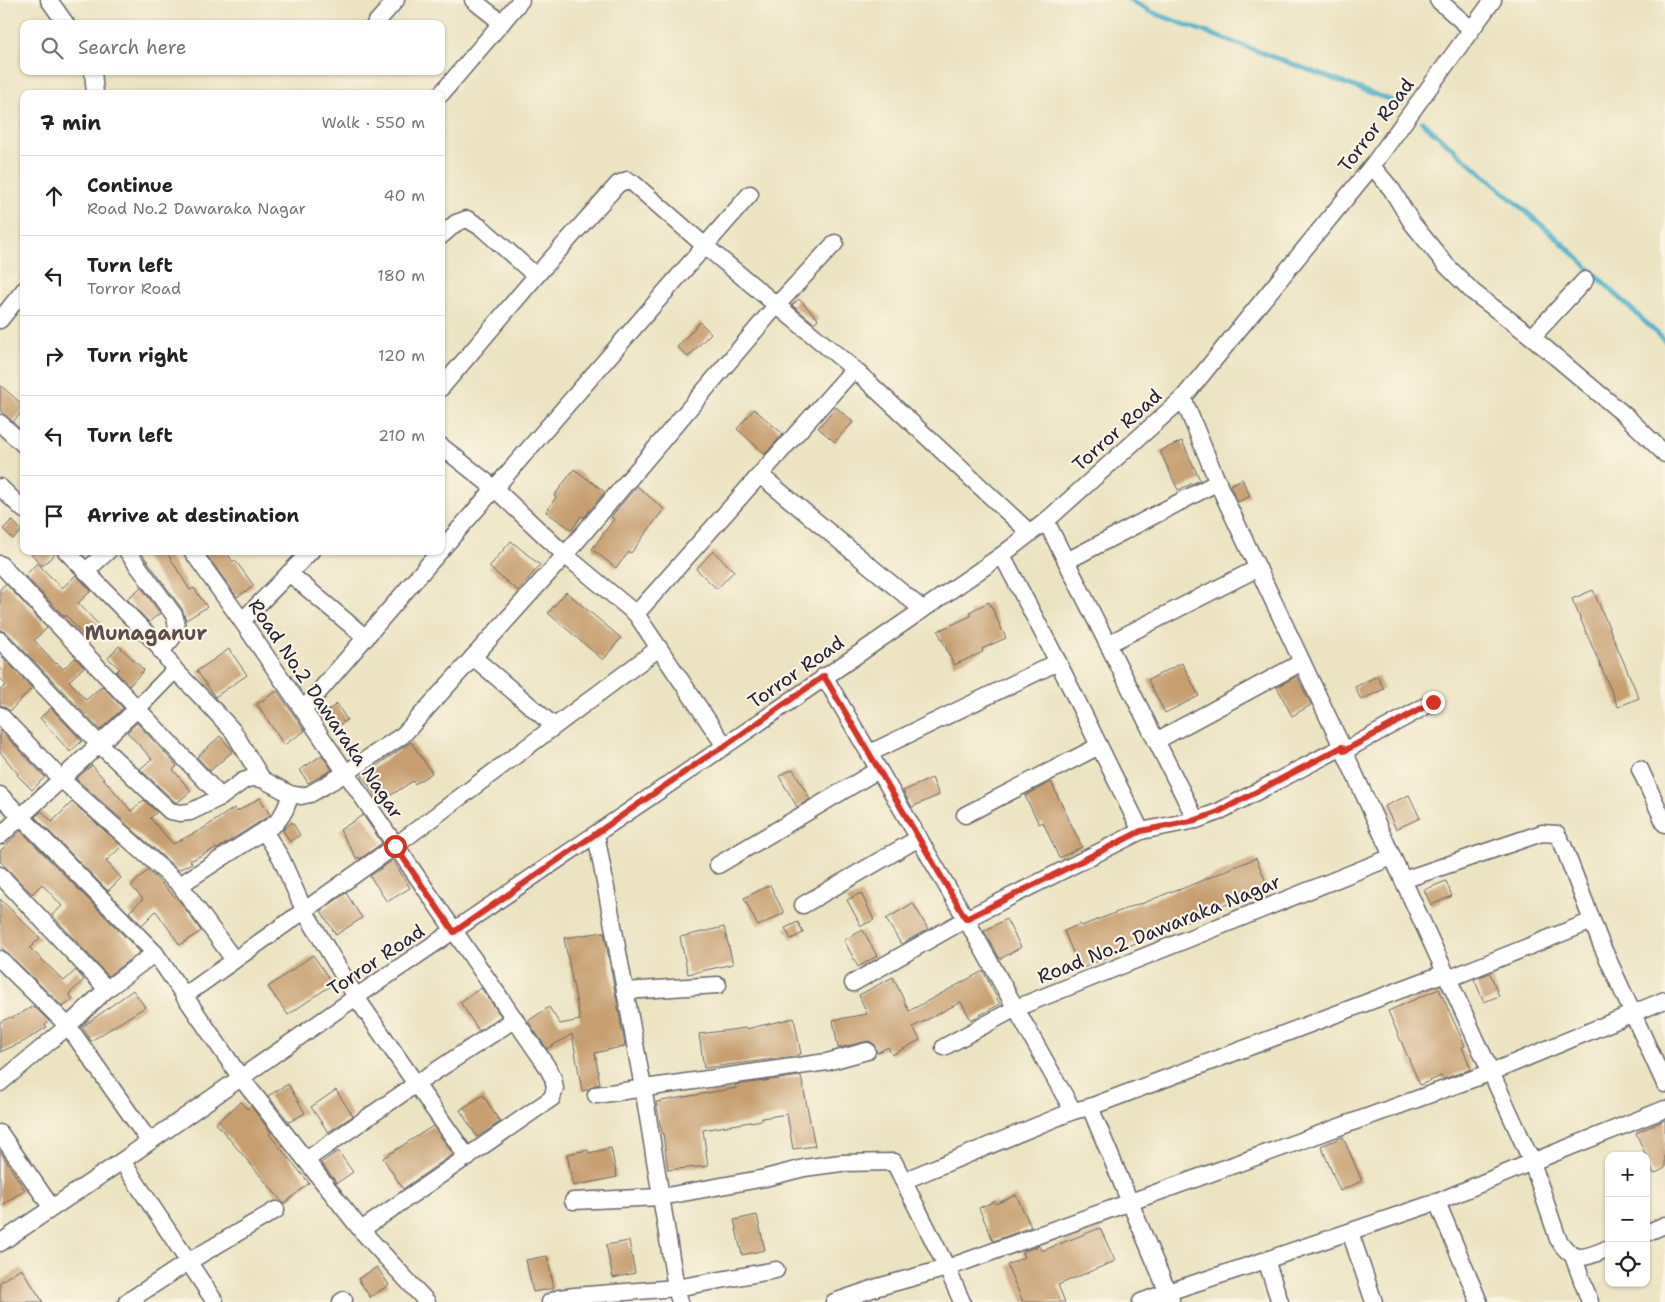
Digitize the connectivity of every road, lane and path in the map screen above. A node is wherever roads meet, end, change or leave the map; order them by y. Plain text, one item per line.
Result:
1 (49, 0) edge
2 (396, 0) edge
3 (473, 0) edge
4 (521, 0) edge
5 (1438, 0) edge
6 (1493, 0) edge
7 (63, 20) edge
8 (378, 20) edge
9 (502, 23) junction
10 (1471, 29) junction
11 (94, 75) edge
12 (95, 90) edge
13 (444, 90) edge
14 (1372, 166) junction
15 (750, 194) dead end
16 (445, 233) edge
17 (835, 243) dead end
18 (705, 246) junction
19 (536, 276) junction
20 (1585, 280) dead end
21 (20, 295) edge
22 (776, 306) junction
23 (0, 320) edge
24 (1532, 337) junction
25 (854, 369) junction
26 (445, 383) edge
27 (1183, 398) junction
28 (0, 423) edge
29 (20, 438) edge
30 (445, 449) edge
31 (1665, 454) edge
32 (760, 475) junction
33 (1218, 482) junction
34 (0, 487) edge
35 (494, 488) junction
36 (20, 506) edge
37 (1046, 521) junction
38 (1030, 533) junction
39 (445, 546) edge
40 (1002, 554) junction
41 (70, 555) edge
42 (104, 555) edge
43 (130, 555) edge
44 (195, 555) edge
45 (307, 555) edge
46 (438, 555) edge
47 (565, 555) junction
48 (1067, 561) junction
49 (0, 564) edge
50 (1258, 568) junction
51 (86, 571) junction
52 (289, 573) junction
53 (922, 609) junction
54 (636, 614) junction
55 (242, 621) junction
56 (366, 638) junction
57 (0, 640) edge
58 (1108, 644) junction
59 (659, 648) junction
60 (161, 651) junction
61 (473, 657) junction
62 (1058, 662) junction
63 (1302, 662) junction
64 (175, 670) junction
65 (824, 676) junction
66 (1433, 702) dead end
67 (137, 709) junction
68 (303, 710) junction
69 (0, 715) edge
70 (554, 726) junction
71 (1156, 741) junction
72 (99, 744) junction
73 (725, 746) junction
74 (1099, 746) junction
75 (1343, 749) junction
76 (870, 753) junction
77 (1640, 769) dead end
78 (878, 770) junction
79 (346, 773) junction
80 (61, 779) junction
81 (262, 779) junction
82 (290, 794) junction
83 (0, 795) edge
84 (221, 797) junction
85 (965, 815) dead end
86 (21, 817) junction
87 (1196, 820) junction
88 (1665, 824) edge
89 (264, 831) junction
90 (1141, 831) junction
91 (596, 834) junction
92 (0, 836) edge
93 (919, 838) junction
94 (395, 846) junction
95 (1392, 857) junction
96 (718, 865) dead end
97 (0, 875) edge
98 (1403, 880) junction
99 (180, 886) junction
100 (803, 905) dead end
101 (304, 910) junction
102 (966, 919) junction
103 (1592, 921) junction
104 (454, 932) junction
105 (154, 953) junction
106 (0, 959) edge
107 (234, 960) junction
108 (1447, 976) junction
109 (853, 983) dead end
110 (718, 985) dead end
111 (107, 989) junction
112 (625, 991) junction
113 (184, 996) junction
114 (356, 997) junction
115 (1665, 1000) edge
116 (1016, 1008) junction
117 (1633, 1014) junction
118 (515, 1019) junction
119 (68, 1026) junction
120 (944, 1046) dead end
121 (867, 1051) dead end
122 (1492, 1072) junction
123 (241, 1078) junction
124 (0, 1082) edge
125 (416, 1084) junction
126 (1665, 1084) edge
127 (644, 1087) junction
128 (596, 1095) dead end
129 (1090, 1107) junction
130 (1665, 1109) edge
131 (1073, 1111) junction
132 (0, 1132) edge
133 (149, 1141) junction
134 (468, 1158) junction
135 (306, 1160) junction
136 (122, 1161) junction
137 (1532, 1162) junction
138 (903, 1181) junction
139 (661, 1196) junction
140 (573, 1201) dead end
141 (1437, 1202) junction
142 (1129, 1203) junction
143 (52, 1208) junction
144 (276, 1210) dead end
145 (1665, 1225) edge
146 (361, 1230) junction
147 (1650, 1231) edge
148 (1350, 1232) junction
149 (0, 1243) edge
150 (1605, 1250) edge
151 (1573, 1256) junction
152 (1266, 1260) junction
153 (188, 1262) junction
154 (947, 1268) junction
155 (776, 1270) dead end
156 (678, 1295) edge
157 (1170, 1297) edge
158 (127, 1302) edge
159 (215, 1302) edge
160 (427, 1302) edge
161 (550, 1302) edge
162 (834, 1302) edge
163 (962, 1302) edge
164 (1141, 1302) edge
165 (1280, 1302) edge
166 (1374, 1302) edge
167 (1479, 1302) edge
168 (1590, 1302) edge

1 - 7 street
2 - 8 street
3 - 9 street
4 - 9 street
5 - 10 street
6 - 10 street, Torror Road
9 - 13 street
10 - 14 street, Torror Road
11 - 12 street
14 - 24 street
14 - 27 street, Torror Road
15 - 18 street
16 - 19 street
17 - 22 street
18 - 19 street
18 - 22 street
18 - 35 street
19 - 26 street
20 - 24 street
21 - 23 street
22 - 25 street
22 - 47 street
24 - 31 street
25 - 32 street
25 - 38 street
27 - 33 street
27 - 37 street, Torror Road
28 - 29 street
30 - 35 street
32 - 53 street
32 - 54 street
33 - 48 street
33 - 50 street
34 - 36 street
35 - 39 street
35 - 47 street
37 - 38 street, Torror Road
37 - 48 street
38 - 40 street, Torror Road
40 - 53 street, Torror Road
40 - 62 street
41 - 51 street
42 - 51 street
43 - 60 street
44 - 55 street, Road No.2 Dawaraka Nagar
45 - 52 street
46 - 56 street
47 - 54 street
47 - 61 street
48 - 58 street
49 - 67 street
50 - 58 street
50 - 63 street
51 - 60 street
52 - 55 street
52 - 56 street
53 - 65 street, Torror Road
54 - 59 street
55 - 68 street, Road No.2 Dawaraka Nagar
56 - 68 street
57 - 72 street
58 - 71 street
59 - 70 street
59 - 73 street
60 - 64 street
61 - 70 street
61 - 79 street
62 - 74 street
62 - 76 street
63 - 71 street
63 - 75 street
64 - 67 street
64 - 81 street
65 - 73 street, Torror Road
65 - 76 street
66 - 75 street
67 - 72 street
67 - 84 street
68 - 79 street, Road No.2 Dawaraka Nagar
69 - 80 street
70 - 94 street
71 - 87 street
72 - 80 street
72 - 84 street
73 - 91 street, Torror Road
74 - 85 street
74 - 90 street
75 - 87 street
75 - 95 street
76 - 78 street
77 - 88 street
78 - 93 street
78 - 96 street
79 - 82 street
79 - 94 street, Road No.2 Dawaraka Nagar
80 - 86 street
80 - 99 street
81 - 82 street
81 - 84 street
82 - 89 street
83 - 86 street
86 - 92 street
86 - 105 street
87 - 90 street
89 - 99 street
89 - 101 street
90 - 102 street
91 - 104 street, Torror Road
91 - 112 street
93 - 100 street
93 - 102 street
94 - 101 street
94 - 104 street, Road No.2 Dawaraka Nagar
95 - 98 street
95 - 116 street, Road No.2 Dawaraka Nagar
97 - 111 street
98 - 103 street
98 - 108 street
99 - 107 street
101 - 107 street
101 - 114 street
102 - 109 street
102 - 116 street
103 - 108 street
103 - 117 street
104 - 114 street, Torror Road
104 - 118 street, Road No.2 Dawaraka Nagar
105 - 111 street
105 - 113 street
106 - 119 street
107 - 113 street
108 - 122 street
108 - 129 street
110 - 112 street
111 - 119 street
112 - 127 street
113 - 123 street
114 - 123 street, Torror Road
114 - 125 street
115 - 117 street
116 - 120 street, Road No.2 Dawaraka Nagar
116 - 131 street
117 - 122 street
117 - 126 street
118 - 125 street
118 - 134 street, Road No.2 Dawaraka Nagar
119 - 124 street
119 - 133 street
121 - 127 street
122 - 137 street
122 - 142 street
123 - 133 street, Torror Road
123 - 135 street
125 - 134 street
125 - 135 street
127 - 128 street
127 - 139 street
129 - 131 street
129 - 142 street
130 - 137 street
131 - 138 street
132 - 143 street
133 - 136 street, Torror Road
134 - 146 street, Road No.2 Dawaraka Nagar
135 - 146 street
136 - 143 street, Torror Road
136 - 153 street
137 - 141 street
137 - 151 street
138 - 139 street
138 - 154 street
139 - 140 street
139 - 156 street
141 - 148 street
141 - 167 street
142 - 154 street
142 - 157 street
143 - 149 street, Torror Road
144 - 153 street
145 - 147 street
146 - 160 street
148 - 152 street
148 - 166 street
150 - 151 street
151 - 168 street
152 - 157 street
152 - 165 street
153 - 158 street
153 - 159 street
154 - 162 street
154 - 163 street
155 - 156 street
156 - 161 street
157 - 164 street

